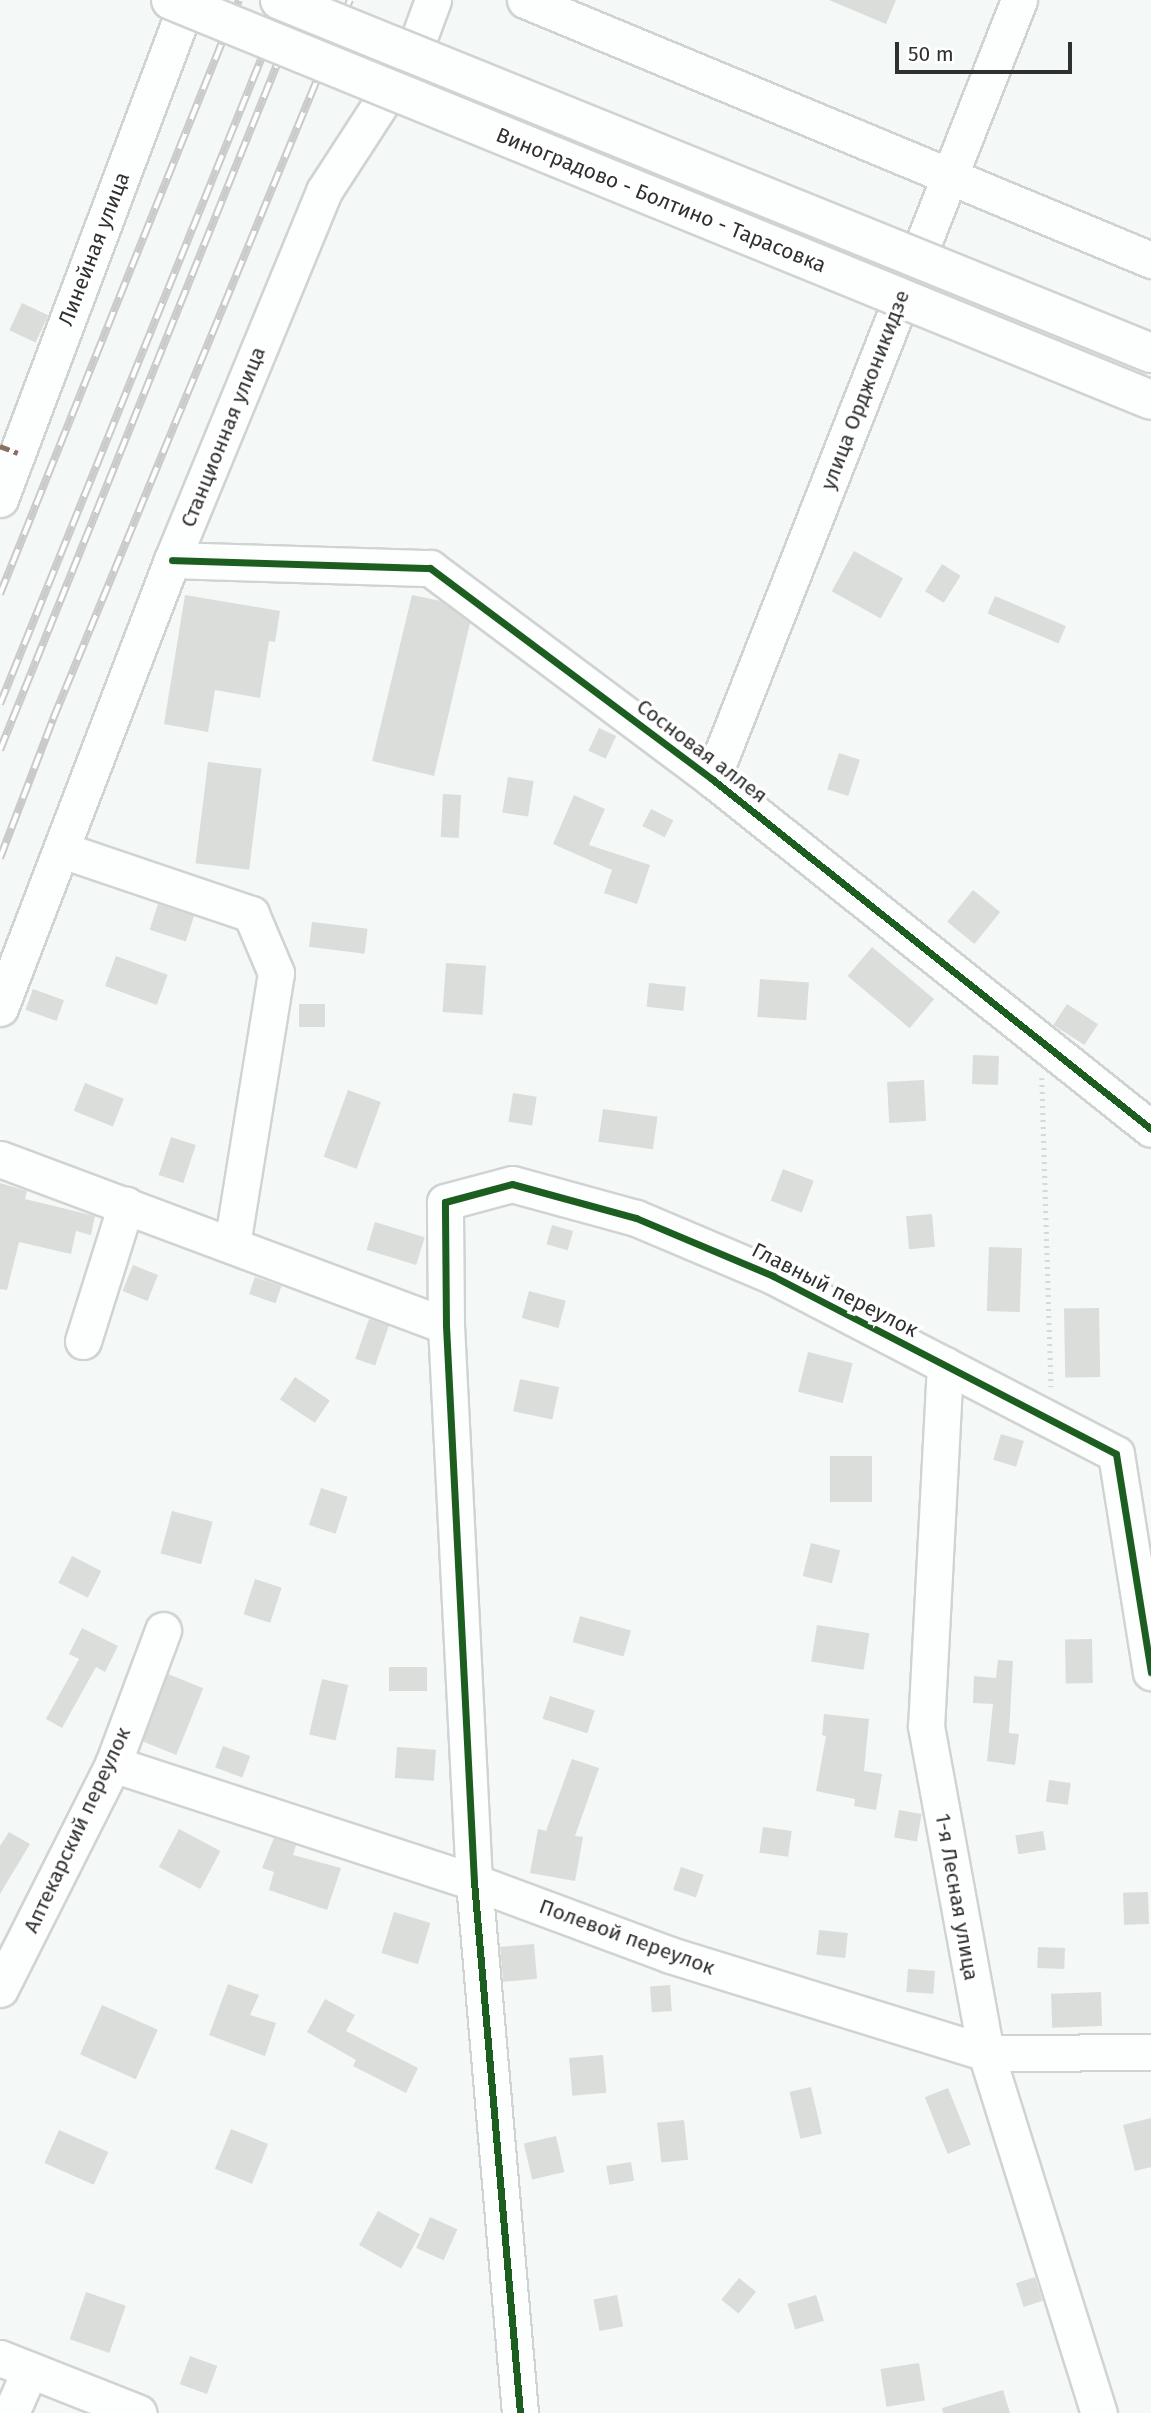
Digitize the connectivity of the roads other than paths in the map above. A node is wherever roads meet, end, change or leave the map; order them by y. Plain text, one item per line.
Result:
1 (171, 0) edge
2 (188, 0) edge
3 (280, 0) edge
4 (433, 0) edge
5 (525, 0) edge
6 (1018, 0) edge
7 (950, 173) junction
8 (1151, 260) edge
9 (1151, 353) edge
10 (1151, 400) edge
11 (0, 499) edge
12 (172, 561) junction
13 (712, 779) junction
14 (62, 850) junction
15 (0, 1008) edge
16 (1151, 1129) edge
17 (0, 1159) edge
18 (126, 1205) junction
19 (232, 1245) junction
20 (446, 1326) junction
21 (83, 1341) dead end
22 (945, 1365) junction
23 (163, 1630) dead end
24 (1151, 1672) edge
25 (113, 1764) junction
26 (474, 1882) junction
27 (0, 1989) edge
28 (1151, 2052) edge
29 (986, 2053) junction
30 (15, 2364) edge
31 (11, 2413) edge
32 (139, 2413) edge
33 (520, 2413) edge
34 (1099, 2413) edge

1 - 10 main road, Виноградово - Болтино - Тарасовка, bridge
2 - 11 street, Линейная улица
3 - 9 main road, Виноградово - Болтино - Тарасовка, bridge
4 - 12 street, Станционная улица
5 - 7 street
6 - 7 street, улица Орджоникидзе
7 - 8 street
7 - 13 street, улица Орджоникидзе
12 - 13 street, Сосновая аллея
12 - 14 street, Станционная улица
13 - 16 street, Сосновая аллея
14 - 15 street, Станционная улица
14 - 19 street
17 - 18 street
18 - 19 street
18 - 21 street
19 - 20 street
20 - 22 street, Главный переулок
20 - 26 street
22 - 24 street, Главный переулок
22 - 29 street, 1-я Лесная улица
23 - 25 street, Аптекарский переулок
25 - 26 street, Полевой переулок
25 - 27 street, Аптекарский переулок
26 - 29 street, Полевой переулок
26 - 33 street
28 - 29 street, Полевой переулок
29 - 34 street, 1-я Лесная улица
30 - 31 street
30 - 32 street

